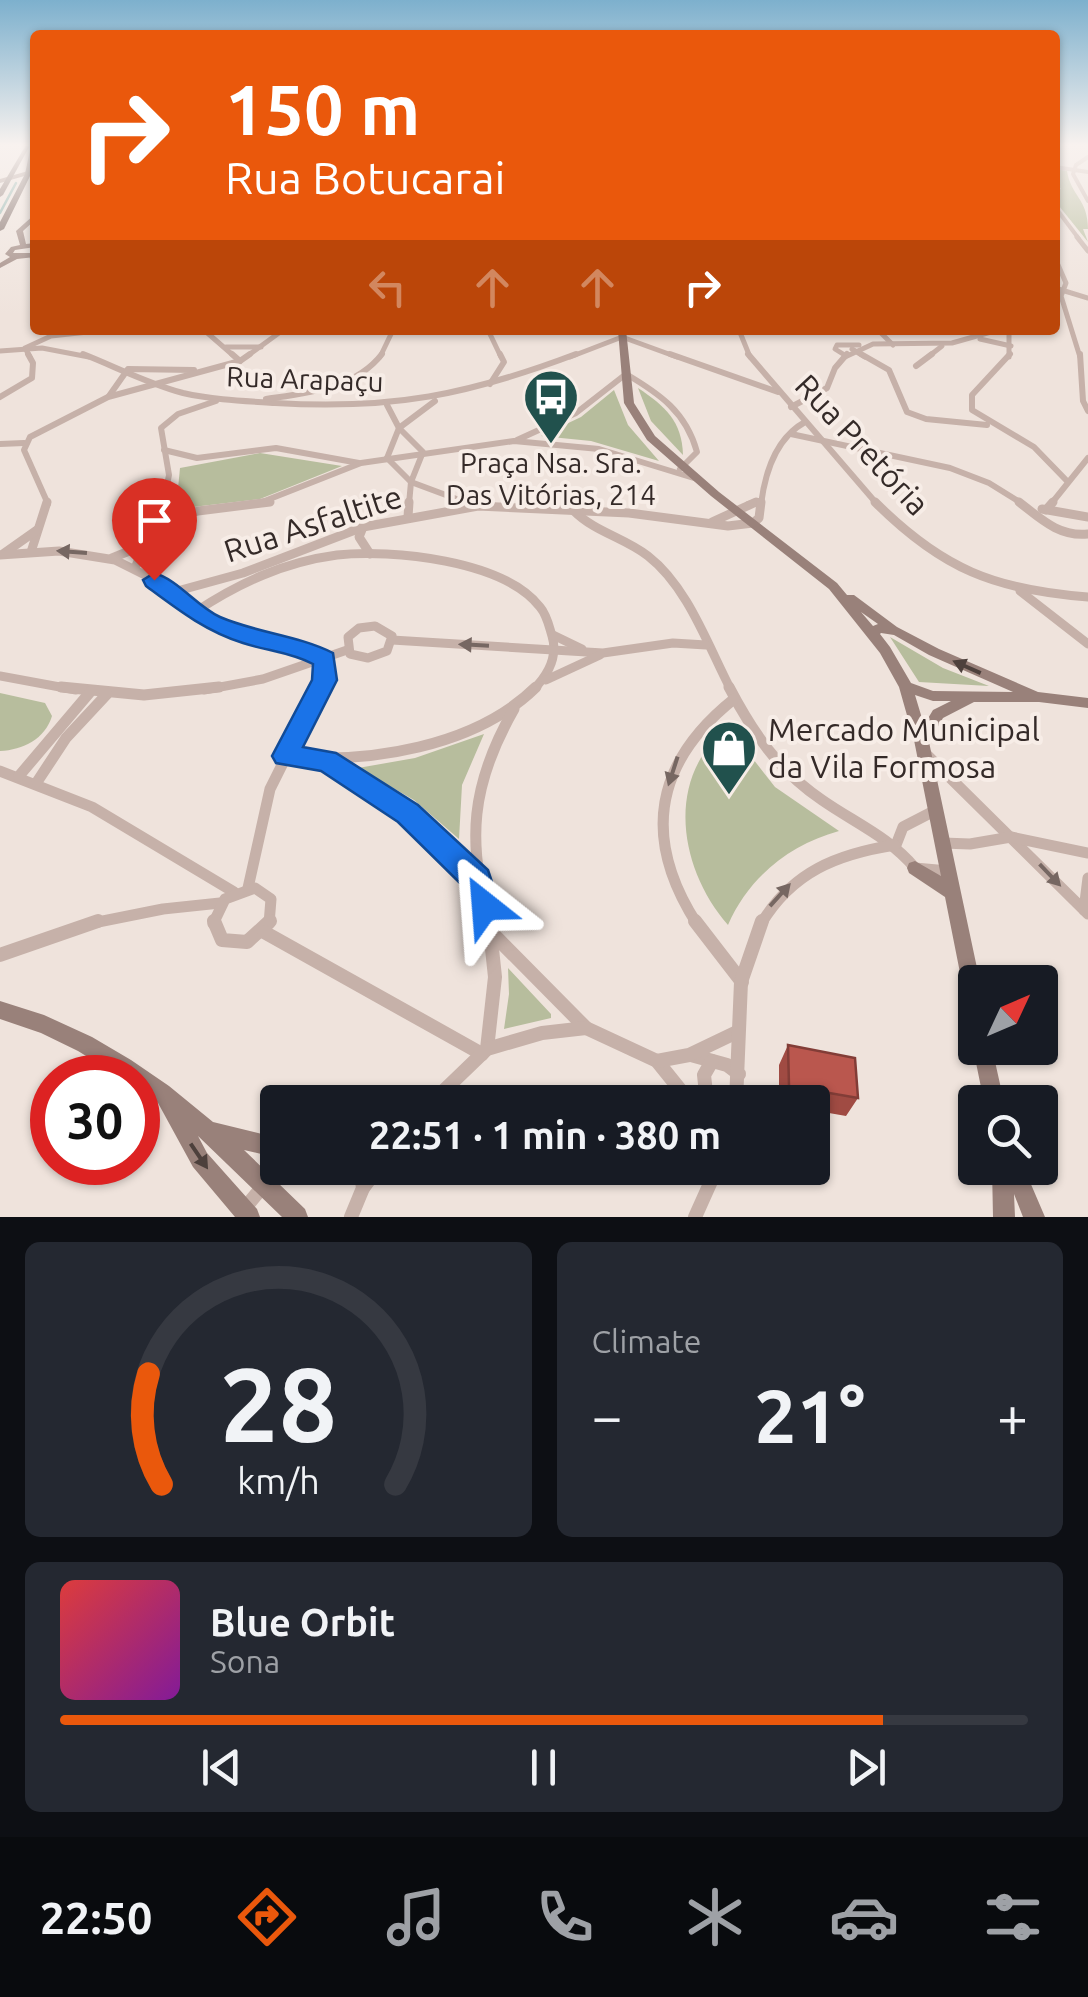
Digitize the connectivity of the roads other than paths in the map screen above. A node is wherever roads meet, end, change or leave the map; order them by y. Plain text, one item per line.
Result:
1 (16, 202) edge
2 (1060, 214) edge
3 (30, 220) edge
4 (1060, 227) edge
5 (0, 229) edge
6 (1072, 231) junction
7 (22, 245) junction
8 (30, 245) edge
9 (1088, 250) edge
10 (30, 256) edge
11 (15, 257) junction
12 (0, 266) edge
13 (1060, 289) edge
14 (1060, 296) edge
15 (1088, 298) edge
16 (60, 335) edge
17 (210, 335) edge
18 (277, 335) edge
19 (392, 335) edge
20 (490, 335) edge
21 (619, 335) edge
22 (622, 335) edge
23 (624, 335) edge
24 (740, 335) edge
25 (883, 335) edge
26 (985, 335) edge
27 (1010, 335) edge
28 (977, 338) junction
29 (943, 344) junction
30 (893, 345) junction
31 (224, 346) junction
32 (1011, 346) junction
33 (263, 347) junction
34 (855, 347) junction
35 (25, 348) junction
36 (0, 351) edge
37 (1084, 352) edge
38 (240, 361) junction
39 (916, 366) dead end
40 (128, 369) junction
41 (212, 369) junction
42 (626, 374) junction
43 (763, 374) junction
44 (744, 379) junction
45 (159, 384) junction
46 (490, 384) junction
47 (316, 390) junction
48 (180, 392) junction
49 (780, 394) junction
50 (0, 397) edge
51 (108, 397) junction
52 (442, 397) junction
53 (806, 399) junction
54 (219, 400) junction
55 (244, 401) junction
56 (295, 404) junction
57 (387, 405) junction
58 (791, 407) junction
59 (972, 410) junction
60 (1088, 411) edge
61 (178, 414) junction
62 (805, 422) junction
63 (950, 422) junction
64 (992, 426) junction
65 (399, 428) junction
66 (791, 434) junction
67 (819, 438) junction
68 (514, 440) junction
69 (24, 443) junction
70 (0, 444) edge
71 (164, 450) junction
72 (848, 450) junction
73 (423, 452) junction
74 (836, 457) junction
75 (197, 458) junction
76 (387, 458) junction
77 (1088, 458) edge
78 (361, 464) junction
79 (169, 468) junction
80 (653, 468) junction
81 (684, 468) junction
82 (697, 479) junction
83 (1067, 480) junction
84 (411, 482) junction
85 (758, 501) junction
86 (1025, 504) junction
87 (478, 506) junction
88 (734, 508) junction
89 (1046, 510) junction
90 (574, 511) junction
91 (408, 517) junction
92 (1088, 518) edge
93 (158, 522) junction
94 (711, 522) junction
95 (753, 523) junction
96 (363, 526) junction
97 (37, 530) junction
98 (1088, 534) edge
99 (144, 545) junction
100 (310, 547) junction
101 (31, 552) junction
102 (370, 554) junction
103 (0, 557) edge
104 (112, 558) junction
105 (314, 558) junction
106 (135, 568) junction
107 (833, 586) junction
108 (1018, 590) junction
109 (170, 593) junction
110 (1088, 598) edge
111 (195, 612) junction
112 (698, 628) junction
113 (897, 631) junction
114 (872, 633) junction
115 (553, 635) junction
116 (392, 640) junction
117 (673, 642) junction
118 (706, 644) junction
119 (1088, 644) edge
120 (347, 650) junction
121 (556, 650) junction
122 (589, 652) junction
123 (603, 653) junction
124 (325, 660) junction
125 (0, 676) edge
126 (544, 681) junction
127 (906, 687) junction
128 (92, 691) junction
129 (107, 694) junction
130 (975, 697) junction
131 (1039, 697) junction
132 (734, 699) junction
133 (1088, 703) edge
134 (514, 708) junction
135 (923, 746) junction
136 (286, 756) junction
137 (327, 760) junction
138 (0, 771) edge
139 (19, 776) junction
140 (36, 782) junction
141 (936, 810) junction
142 (866, 825) junction
143 (1011, 837) junction
144 (943, 843) junction
145 (896, 845) junction
146 (865, 847) junction
147 (1088, 853) edge
148 (915, 868) junction
149 (948, 871) junction
150 (1088, 878) edge
151 (477, 880) junction
152 (241, 890) junction
153 (953, 893) junction
154 (220, 903) junction
155 (1086, 912) edge
156 (264, 932) junction
157 (492, 933) junction
158 (0, 955) edge
159 (967, 965) edge
160 (742, 982) junction
161 (0, 1010) edge
162 (586, 1028) junction
163 (737, 1032) junction
164 (485, 1051) junction
165 (690, 1054) junction
166 (658, 1061) junction
167 (712, 1061) junction
168 (739, 1074) junction
169 (450, 1085) edge
170 (677, 1085) edge
171 (705, 1085) edge
172 (738, 1085) edge
173 (164, 1096) junction
174 (212, 1132) junction
175 (260, 1144) edge
176 (260, 1168) edge
177 (264, 1185) edge
178 (276, 1185) edge
179 (363, 1185) edge
180 (365, 1185) edge
181 (710, 1185) edge
182 (1003, 1185) edge
183 (1021, 1185) edge
184 (363, 1188) junction
185 (244, 1215) edge
186 (297, 1217) edge
187 (351, 1217) edge
188 (694, 1217) edge
189 (1004, 1217) edge
190 (1034, 1217) edge

1 - 5 main road
2 - 6 street
3 - 7 main road
4 - 6 street
6 - 9 street
7 - 8 main road
7 - 11 main road
10 - 11 main road
11 - 12 main road
13 - 15 street
14 - 37 street
16 - 35 street
17 - 31 street
18 - 33 street
19 - 47 street
20 - 46 street
21 - 46 street, Rua Arapaçu
22 - 42 main road
23 - 44 street
24 - 43 street, Rua Pretória
25 - 30 street
26 - 28 street
27 - 32 street
28 - 29 street
28 - 32 street
29 - 30 street
29 - 39 street
30 - 34 street
31 - 33 street
31 - 38 street
32 - 59 street
33 - 38 street
34 - 53 street
34 - 63 street
35 - 36 street
35 - 40 street, Rua Arapaçu
35 - 50 street
37 - 60 street
38 - 41 street
40 - 41 street
40 - 45 street, Rua Arapaçu
40 - 51 street
41 - 45 street
42 - 68 street
42 - 81 main road
42 - 81 street
43 - 44 street
43 - 49 street, Rua Pretória
44 - 49 street
45 - 48 street, Rua Arapaçu
45 - 51 street
46 - 52 street, Rua Arapaçu
47 - 55 street
47 - 56 street
48 - 54 street, Rua Arapaçu
48 - 61 street
49 - 53 street
49 - 58 street, Rua Pretória
51 - 69 street
52 - 57 street, Rua Arapaçu
52 - 65 street
53 - 58 street
54 - 55 street, Rua Arapaçu
54 - 61 street
55 - 56 street, Rua Arapaçu
56 - 57 street, Rua Arapaçu
57 - 65 street
58 - 62 street, Rua Pretória
59 - 63 street
59 - 64 street
61 - 71 street
62 - 66 street
62 - 67 street, Rua Pretória
63 - 64 street
64 - 83 street
65 - 73 street
65 - 76 street
66 - 67 street
66 - 85 street
67 - 72 street
67 - 74 street, Rua Pretória
68 - 73 street
68 - 80 street
69 - 70 street
69 - 97 street
71 - 75 street
71 - 79 street
72 - 74 street
72 - 86 street
73 - 76 street
73 - 84 street
74 - 108 street, Rua Pretória
75 - 78 street
75 - 79 street
76 - 78 street
76 - 84 street
77 - 83 street
78 - 93 street
79 - 93 street
80 - 81 street
80 - 82 street
81 - 82 main road
82 - 88 main road
83 - 89 street
84 - 87 street
84 - 91 street
85 - 88 street
85 - 95 street
86 - 89 street
86 - 98 street
87 - 90 street, Rua Asfaltite
87 - 91 street, Rua Asfaltite
88 - 94 street
88 - 95 main road
89 - 92 street
90 - 94 street, Rua Asfaltite
90 - 112 street
91 - 96 street, Rua Asfaltite
93 - 99 street
94 - 95 street, Rua Asfaltite
95 - 107 main road
96 - 100 street, Rua Asfaltite
96 - 102 street
97 - 101 street
97 - 103 street
99 - 104 street
99 - 106 street
100 - 105 street
100 - 109 street, Rua Asfaltite
101 - 103 street
104 -> 101 street
102 - 105 street, Rua Asfaltite
102 - 115 street, Rua Asfaltite
104 - 106 street
105 - 111 street, Rua Asfaltite
106 - 109 street
107 - 113 main road
107 - 114 main road
108 - 110 street, Rua Pretória
108 - 119 street
109 - 111 street
111 - 124 street
112 - 117 street
112 - 118 street
113 - 114 main road
131 -> 113 main road
114 - 127 main road
115 - 121 street
115 - 122 street
116 - 120 street
116 - 120 street
121 -> 116 street
117 - 118 street
117 - 123 street
118 - 132 street
120 - 124 street
121 - 122 street
121 - 126 street
122 - 123 street
123 - 126 street
124 - 129 street
124 - 136 street
125 - 128 street
126 - 134 street
127 - 130 main road
127 - 135 main road
128 - 129 street
128 - 139 street
129 - 140 street
130 - 131 main road
130 - 135 main road
131 - 133 main road
132 - 142 street
132 -> 160 street
134 - 137 street
134 - 151 street
135 - 141 main road
135 - 143 street
136 - 137 street
136 - 152 street
137 - 151 street
138 - 139 street
139 - 140 street
140 - 152 street
141 - 144 main road
141 - 145 street
142 - 145 street
142 - 146 street
143 - 144 street
143 - 147 street
143 -> 155 street
144 - 149 main road
145 - 146 street
145 - 148 street
160 -> 146 street
148 - 149 street
148 - 153 main road
149 - 153 main road
150 - 155 street
151 - 157 street
152 - 154 street
152 - 156 street
153 - 159 main road
154 - 156 street
154 - 158 street
156 - 164 street
157 - 162 street
157 - 164 street
160 - 163 street
161 - 173 main road
162 - 164 street
162 - 166 street
163 - 165 street
163 - 168 street
164 - 169 street
165 - 166 street
165 - 167 street
166 - 170 street
167 - 168 street
167 - 171 street
168 - 172 street
173 - 174 main road
173 -> 185 main road
174 - 175 main road
174 - 176 main road
177 - 185 street
178 - 186 main road
179 - 184 street
180 - 184 street
181 - 188 street
182 - 189 main road
183 - 190 main road
184 - 187 street

